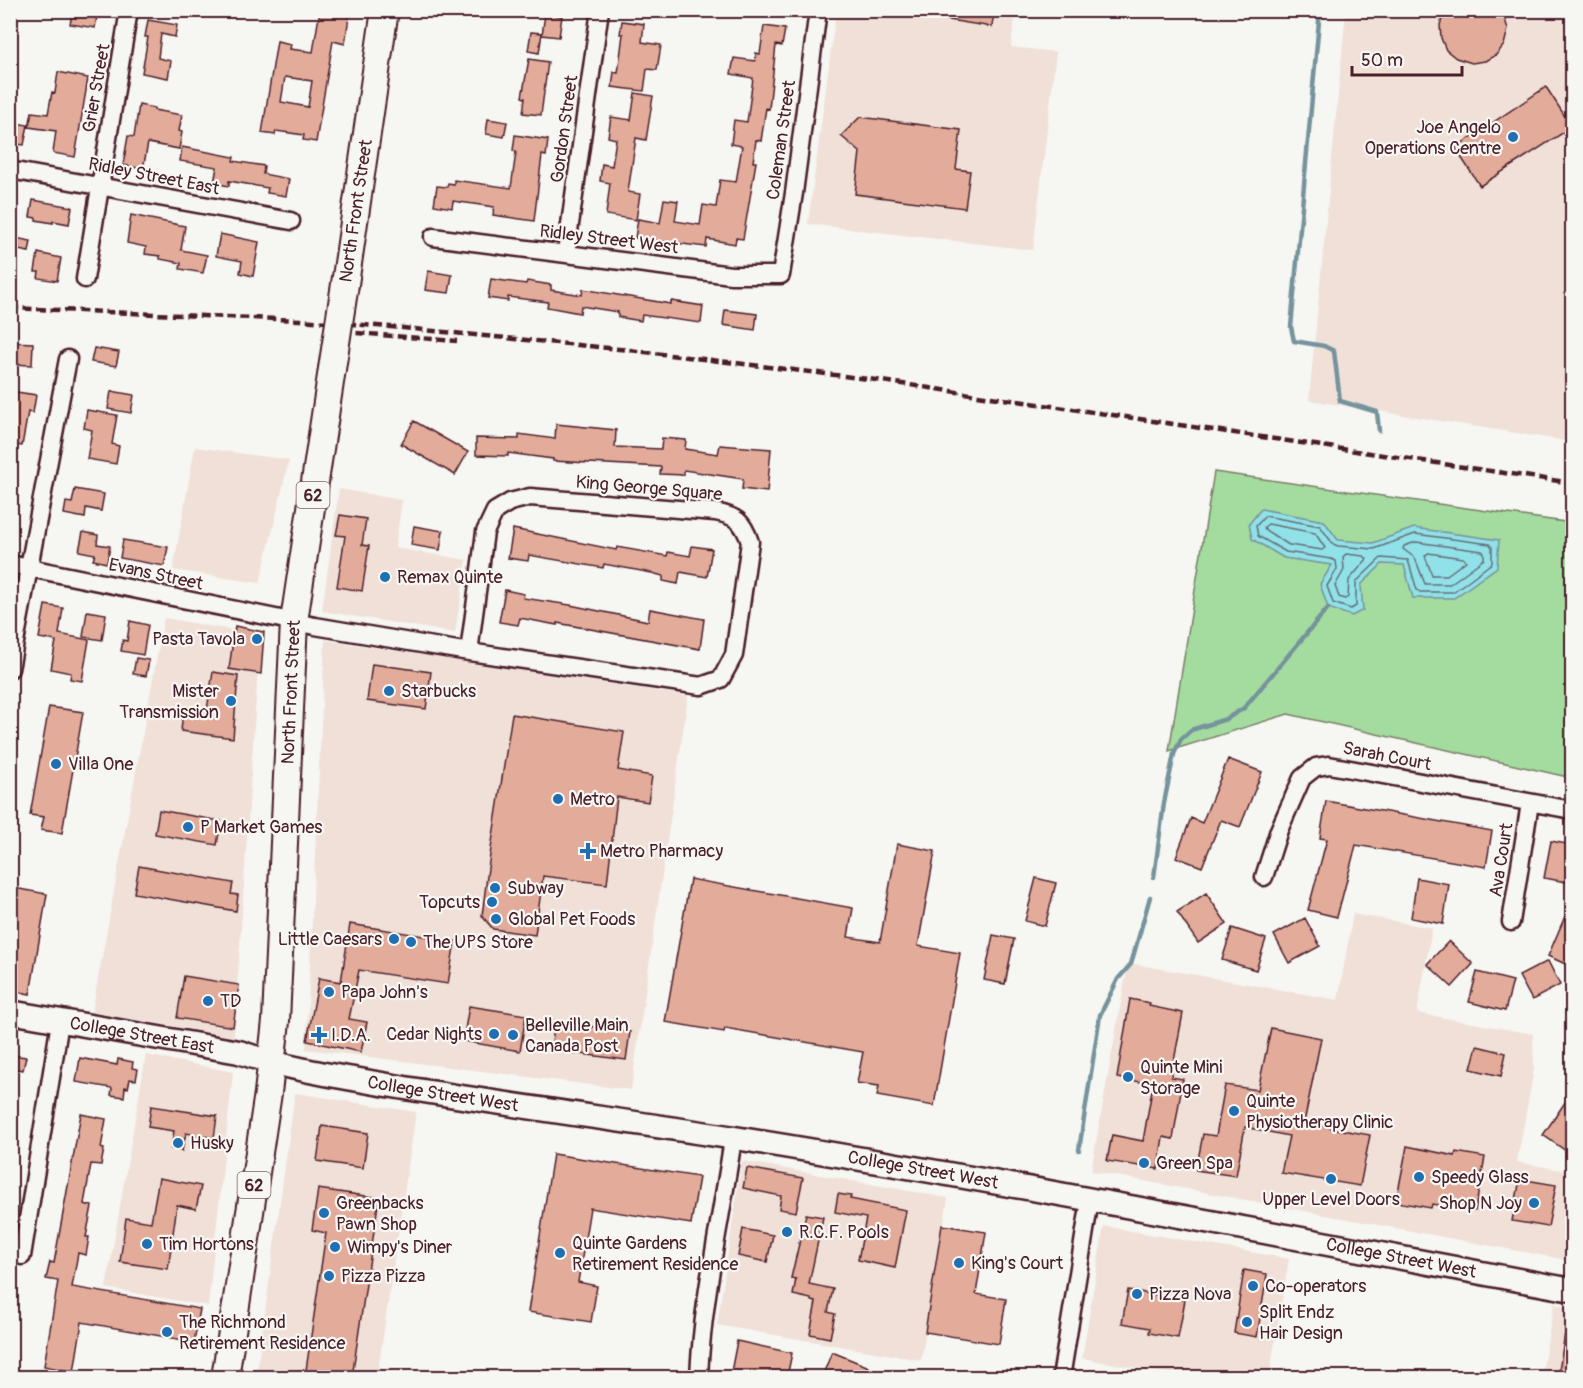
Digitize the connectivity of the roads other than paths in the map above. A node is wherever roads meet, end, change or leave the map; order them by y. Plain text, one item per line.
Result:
1 (129, 10) edge
2 (386, 10) edge
3 (600, 10) edge
4 (818, 10) edge
5 (10, 170) edge
6 (99, 185) junction
7 (291, 221) dead end
8 (433, 237) dead end
9 (566, 253) junction
10 (781, 275) joint
11 (85, 279) dead end
12 (68, 359) dead end
13 (10, 564) edge
14 (29, 568) junction
15 (294, 621) junction
16 (469, 652) junction
17 (10, 669) edge
18 (1530, 803) junction
19 (1572, 810) edge
20 (1264, 877) dead end
21 (1511, 922) dead end
22 (10, 1012) edge
23 (60, 1022) junction
24 (271, 1063) junction
25 (733, 1138) junction
26 (1090, 1200) junction
27 (22, 1256) dead end
28 (1572, 1290) edge
29 (225, 1377) edge
30 (699, 1377) edge
31 (1061, 1377) edge

1 - 6 street, Grier Street
2 - 15 main road, North Front Street / 62, bridge
3 - 9 street, Gordon Street
4 - 10 street, Coleman Street
5 - 6 street, Ridley Street East
6 - 7 street, Ridley Street East
6 - 11 street, Grier Street
8 - 9 street, Ridley Street West
9 - 10 street, Ridley Street West
12 - 14 street
13 - 14 street, Evans Street
14 - 15 street, Evans Street
14 - 17 street
15 - 16 street, King George Square
15 - 24 main road, North Front Street / 62
16 - 16 street, King George Square
18 - 19 street, Sarah Court
18 - 20 street, Sarah Court
18 - 21 street, Ava Court
22 - 23 main road, College Street East
23 - 24 main road, College Street East
23 - 27 street
24 - 25 main road, College Street West
24 - 29 main road, North Front Street / 62
25 - 26 main road, College Street West
25 - 30 street
26 - 28 main road, College Street West
26 - 31 street

